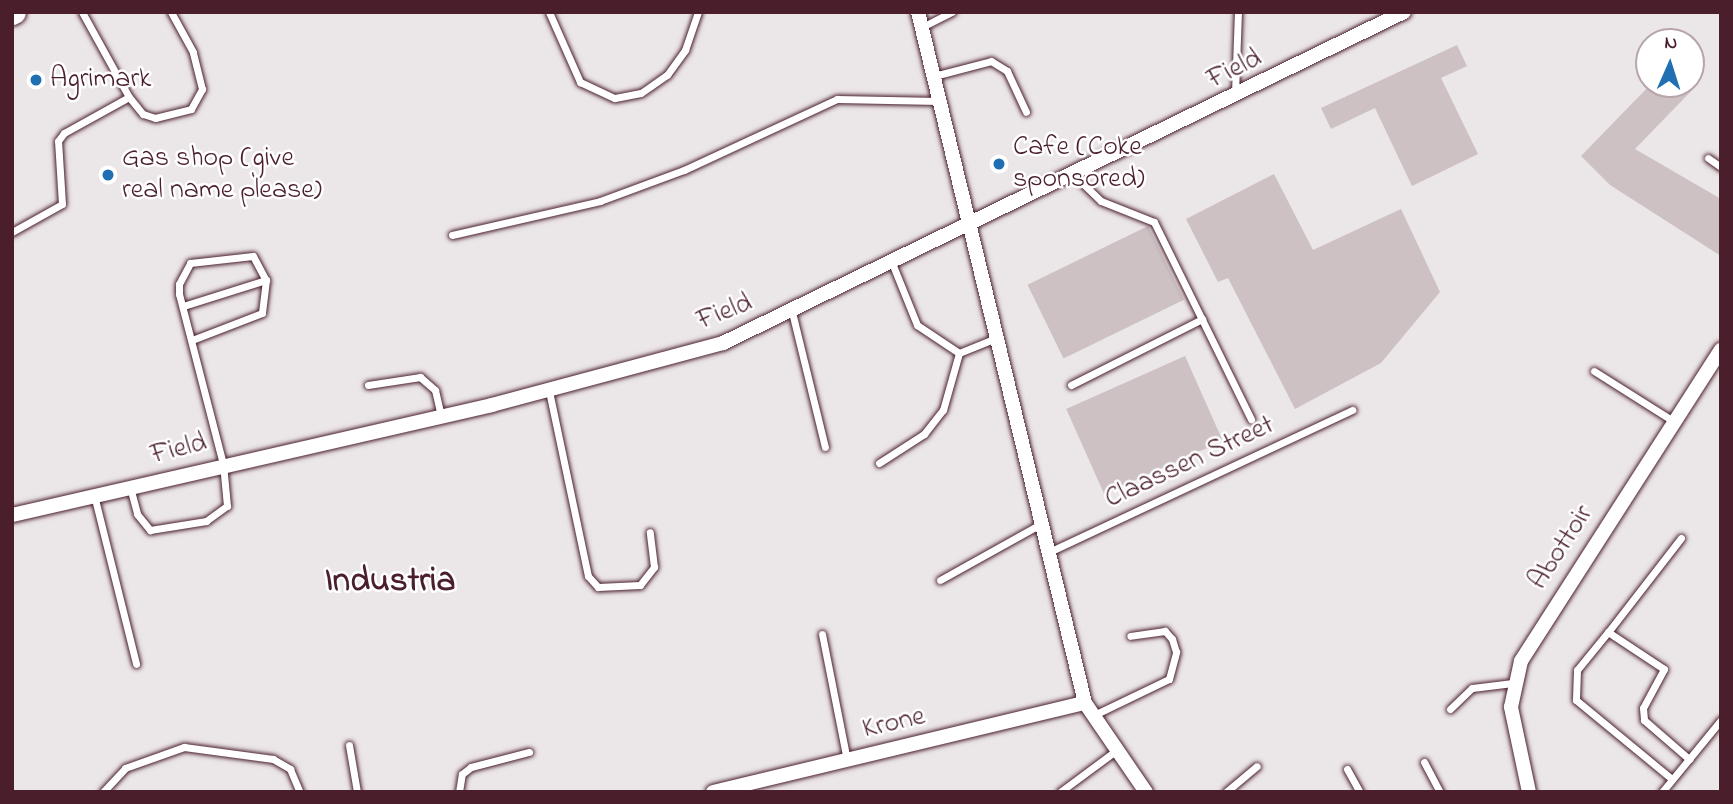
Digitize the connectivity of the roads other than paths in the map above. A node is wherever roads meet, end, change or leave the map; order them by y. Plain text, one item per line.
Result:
1 (82, 12) edge
2 (171, 12) edge
3 (549, 12) edge
4 (698, 12) edge
5 (952, 12) edge
6 (1238, 12) edge
7 (1404, 12) edge
8 (920, 19) edge
9 (933, 76) junction
10 (129, 97) junction
11 (1235, 97) junction
12 (939, 101) junction
13 (1026, 112) dead end
14 (1708, 158) dead end
15 (1721, 166) edge
16 (1074, 175) junction
17 (968, 226) junction
18 (12, 232) edge
19 (452, 235) dead end
20 (892, 263) junction
21 (266, 280) junction
22 (183, 306) junction
23 (792, 312) junction
24 (1202, 319) junction
25 (994, 339) junction
26 (192, 340) junction
27 (1721, 349) edge
28 (959, 353) junction
29 (1594, 371) dead end
30 (368, 385) dead end
31 (1072, 385) dead end
32 (549, 391) junction
33 (1352, 410) dead end
34 (442, 417) junction
35 (1251, 419) dead end
36 (1673, 421) junction
37 (825, 447) dead end
38 (879, 463) dead end
39 (223, 464) junction
40 (130, 487) junction
41 (94, 495) junction
42 (12, 515) edge
43 (1039, 525) junction
44 (650, 532) dead end
45 (1681, 538) dead end
46 (1046, 553) junction
47 (940, 580) dead end
48 (1608, 632) junction
49 (822, 634) dead end
50 (1130, 636) dead end
51 (136, 664) dead end
52 (1513, 683) junction
53 (1085, 703) junction
54 (1450, 709) dead end
55 (1093, 716) junction
56 (1721, 720) edge
57 (349, 745) dead end
58 (529, 752) dead end
59 (1114, 752) junction
60 (1689, 759) junction
61 (847, 760) junction
62 (1424, 762) dead end
63 (1257, 766) dead end
64 (1347, 769) dead end
65 (1672, 779) junction
66 (103, 792) edge
67 (300, 792) edge
68 (357, 792) edge
69 (459, 792) edge
70 (713, 792) edge
71 (1060, 792) edge
72 (1146, 792) edge
73 (1226, 792) edge
74 (1360, 792) edge
75 (1440, 792) edge
76 (1529, 792) edge
77 (1662, 792) edge

1 - 10 lane
2 - 10 lane
3 - 4 lane
5 - 8 lane
6 - 11 lane
7 - 11 street, Field
8 - 9 street
9 - 12 street
9 - 13 lane
10 - 18 lane
11 - 16 street, Field
12 - 17 street
12 - 19 lane
14 - 15 lane
16 - 17 street, Field
16 - 24 lane
17 - 20 street, Field
17 - 25 street
20 - 23 street, Field
20 - 28 lane
21 - 22 lane
21 - 22 lane
21 - 26 lane
22 - 26 lane
23 - 32 street, Field
23 - 37 lane
24 - 31 lane
24 - 35 lane
25 - 28 lane
25 - 43 street
26 - 39 lane
27 - 36 street, Abottoir
28 - 38 lane
29 - 36 lane
30 - 34 lane
32 - 34 street, Field
32 - 44 lane
33 - 46 lane, Claassen Street
34 - 39 street, Field
36 - 52 street, Abottoir
39 - 40 street, Field
39 - 40 lane
40 - 41 street, Field
41 - 42 street, Field
41 - 51 lane
43 - 46 street
43 - 47 lane
45 - 48 lane
46 - 53 street
48 - 60 lane
48 - 65 lane
49 - 61 lane
50 - 55 lane
52 - 54 lane
52 - 76 street, Abottoir
53 - 55 street
53 - 61 street, Krone
55 - 59 street
56 - 60 lane
57 - 68 lane
58 - 69 lane
59 - 71 lane
59 - 72 street
60 - 65 lane
61 - 70 street, Krone
62 - 75 lane
63 - 73 lane
64 - 74 lane
65 - 77 lane
66 - 67 lane

